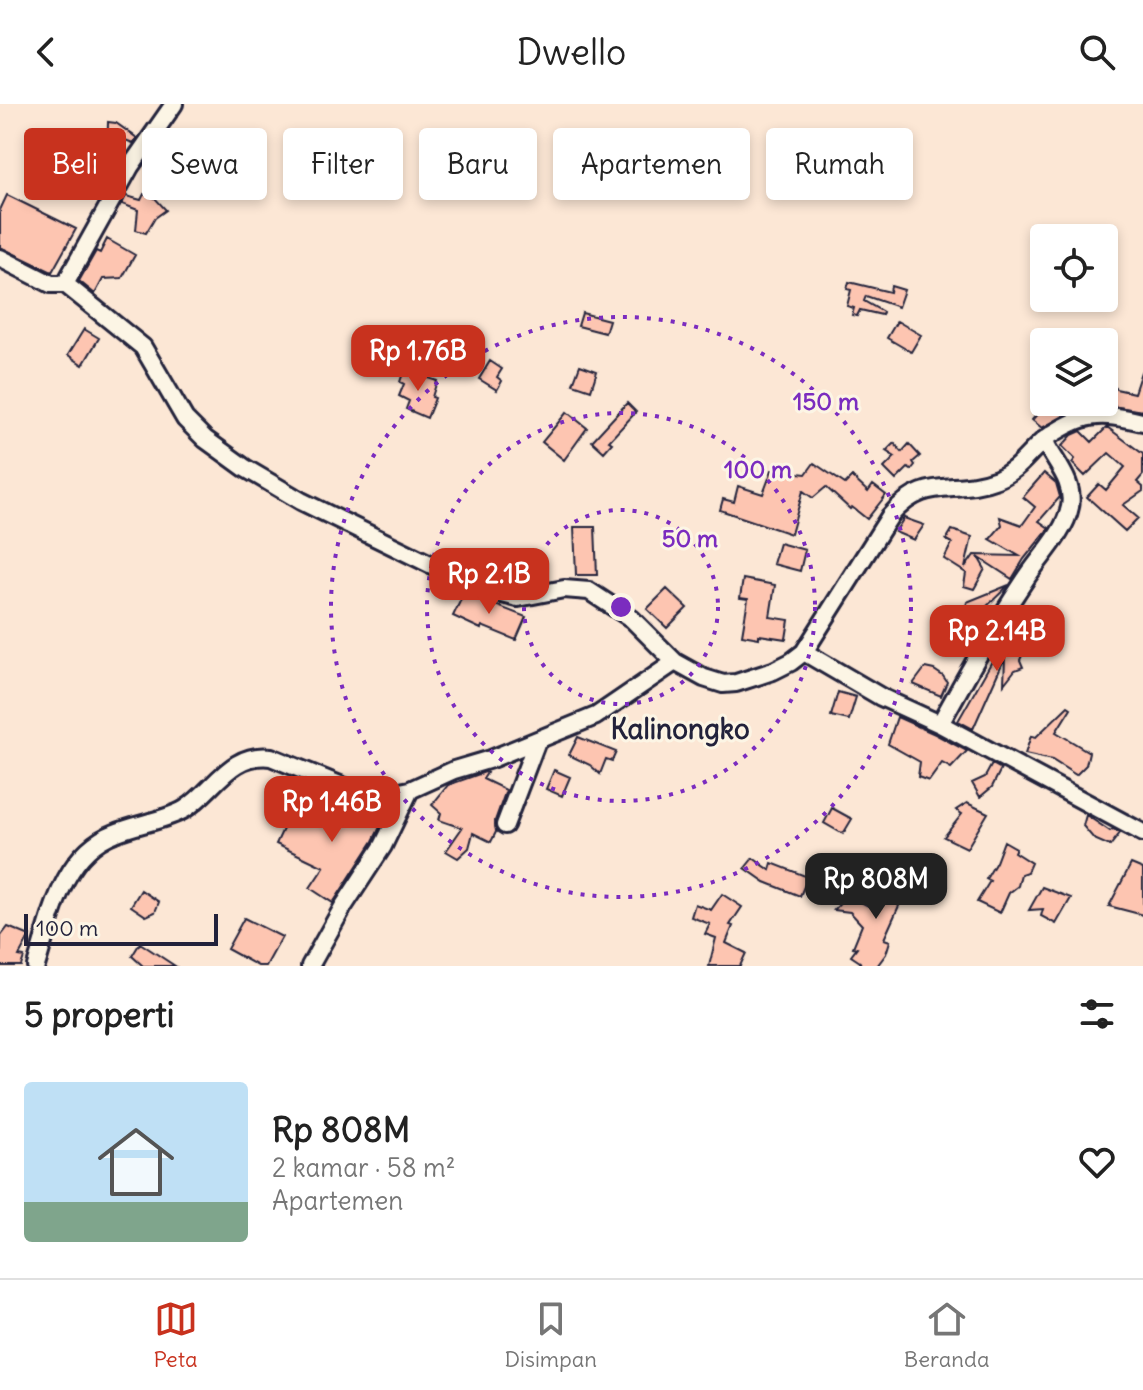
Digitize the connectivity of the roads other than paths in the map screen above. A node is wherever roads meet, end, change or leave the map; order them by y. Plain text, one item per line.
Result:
1 (174, 104) edge
2 (0, 258) edge
3 (65, 284) junction
4 (1143, 422) edge
5 (1044, 440) junction
6 (804, 652) junction
7 (675, 662) junction
8 (940, 724) junction
9 (537, 741) junction
10 (410, 790) junction
11 (505, 825) dead end
12 (1143, 833) edge
13 (36, 966) edge
14 (310, 966) edge

1 - 3 street
2 - 3 street
3 - 7 street
4 - 5 street
5 - 6 street
5 - 8 street
6 - 7 street
6 - 8 street
7 - 9 street
8 - 12 street
9 - 10 street
9 - 11 street
10 - 13 street
10 - 14 street

